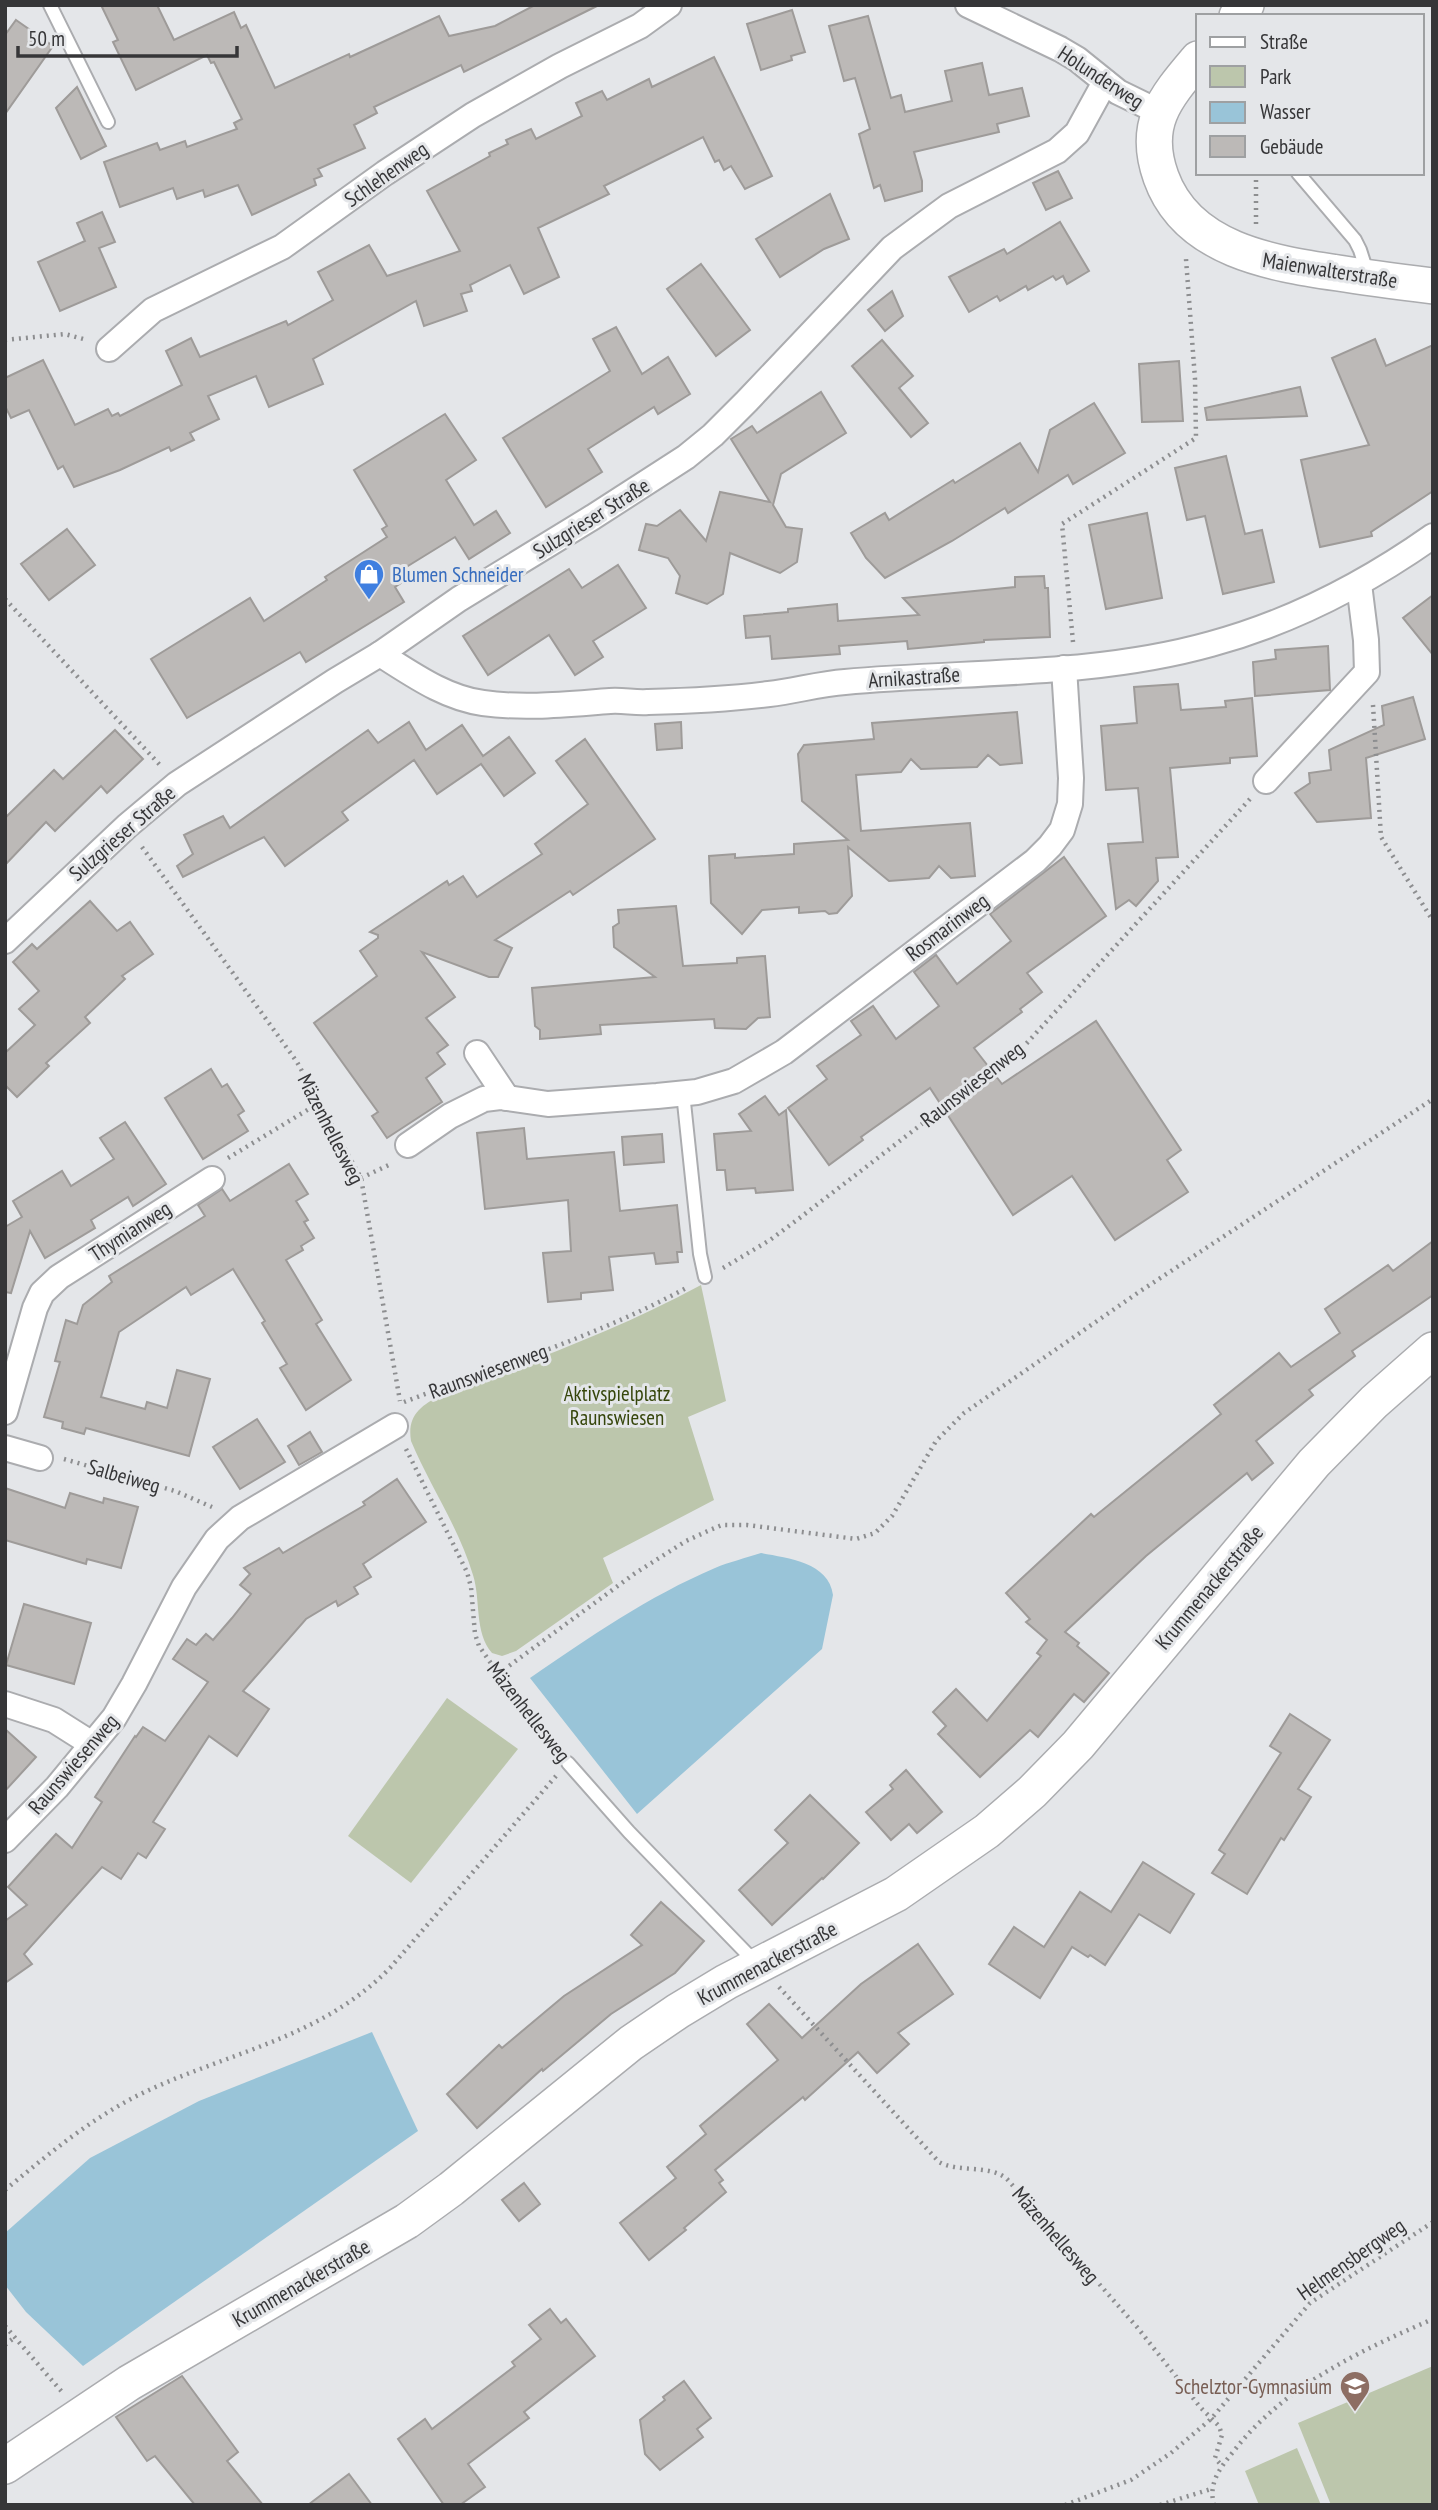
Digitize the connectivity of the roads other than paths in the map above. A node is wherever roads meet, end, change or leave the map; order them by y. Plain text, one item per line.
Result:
1 (50, 5) edge
2 (669, 5) edge
3 (968, 5) edge
4 (1196, 62) edge
5 (1105, 82) junction
6 (1159, 112) junction
7 (108, 122) dead end
8 (1300, 175) edge
9 (1368, 278) junction
10 (1433, 286) edge
11 (109, 349) road end
12 (1433, 536) edge
13 (1359, 584) junction
14 (380, 654) junction
15 (1070, 668) junction
16 (1266, 781) road end
17 (5, 941) edge
18 (477, 1053) dead end
19 (683, 1093) junction
20 (507, 1098) junction
21 (408, 1145) dead end
22 (212, 1179) road end
23 (705, 1277) road end
24 (1433, 1350) edge
25 (5, 1412) edge
26 (398, 1415) road end
27 (5, 1448) edge
28 (40, 1458) road end
29 (5, 1704) edge
30 (92, 1744) junction
31 (568, 1763) road end
32 (5, 1840) edge
33 (759, 1966) junction
34 (5, 2466) edge

1 - 7 lane
2 - 11 street, Schlehenweg
3 - 5 street, Holunderweg
4 - 6 main road
5 - 6 street, Holunderweg
5 - 14 street, Sulzgrieser Straße
6 - 9 main road, Maienwalterstraße
8 - 9 lane
9 - 10 main road, Maienwalterstraße
12 - 13 street, Arnikastraße
13 - 15 street, Arnikastraße
13 - 16 street
14 - 15 street, Arnikastraße
14 - 17 street, Sulzgrieser Straße
15 - 19 street, Rosmarinweg
18 - 20 street
19 - 20 street, Rosmarinweg
19 - 23 lane
20 - 21 street, Rosmarinweg
22 - 25 street, Thymianweg
24 - 33 main road, Krummenackerstraße
26 - 30 street, Raunswiesenweg
27 - 28 street
29 - 30 street
30 - 32 street, Raunswiesenweg
31 - 33 lane, Mäzenhellesweg
33 - 34 main road, Krummenackerstraße

